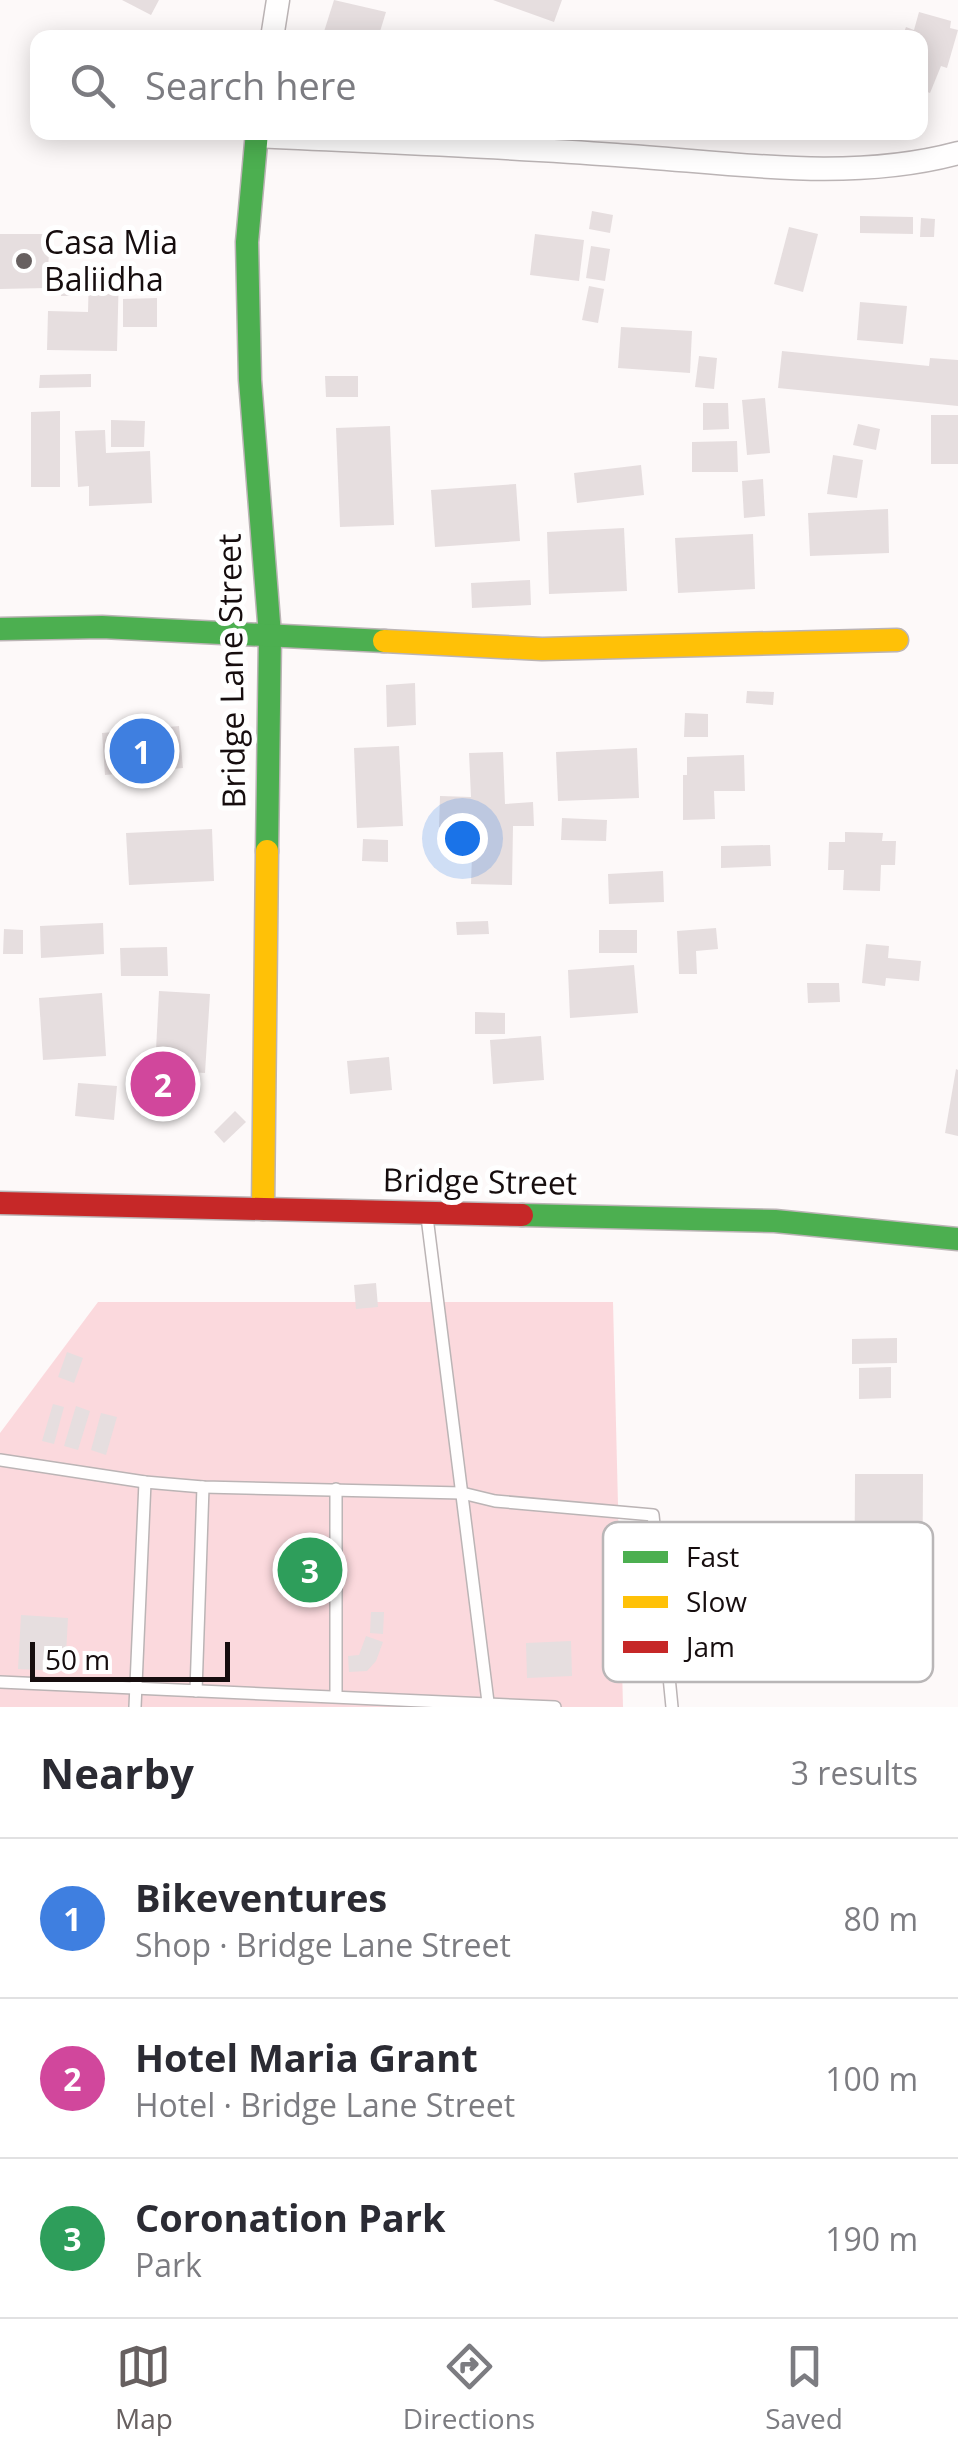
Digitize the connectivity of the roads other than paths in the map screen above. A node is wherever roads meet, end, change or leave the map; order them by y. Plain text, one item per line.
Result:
1 (278, 0) edge
2 (273, 30) edge
3 (256, 140) edge
4 (366, 140) edge
5 (958, 153) edge
6 (0, 629) edge
7 (270, 635) junction
8 (897, 640) dead end
9 (0, 1203) edge
10 (263, 1209) junction
11 (426, 1213) junction
12 (958, 1239) edge
13 (0, 1460) edge
14 (145, 1482) junction
15 (203, 1487) junction
16 (336, 1489) junction
17 (462, 1493) junction
18 (654, 1522) edge
19 (0, 1682) edge
20 (670, 1682) edge
21 (136, 1688) junction
22 (196, 1691) junction
23 (336, 1696) junction
24 (488, 1702) junction
25 (136, 1707) edge
26 (555, 1707) edge
27 (672, 1707) edge

1 - 2 street
3 - 7 street, Bridge Lane Street
4 - 5 street
6 - 7 street
7 - 8 street
7 - 10 street, Bridge Lane Street
9 - 10 street, Bridge Street
10 - 11 street, Bridge Street
11 - 12 street, Bridge Street
11 - 17 lane
13 - 14 lane
14 - 15 lane
14 - 21 lane
15 - 16 lane
15 - 22 lane
16 - 17 lane
16 - 23 lane
17 - 18 lane
17 - 24 lane
19 - 21 lane
20 - 27 lane
21 - 22 lane
21 - 25 lane
22 - 23 lane
23 - 24 lane
24 - 26 lane

